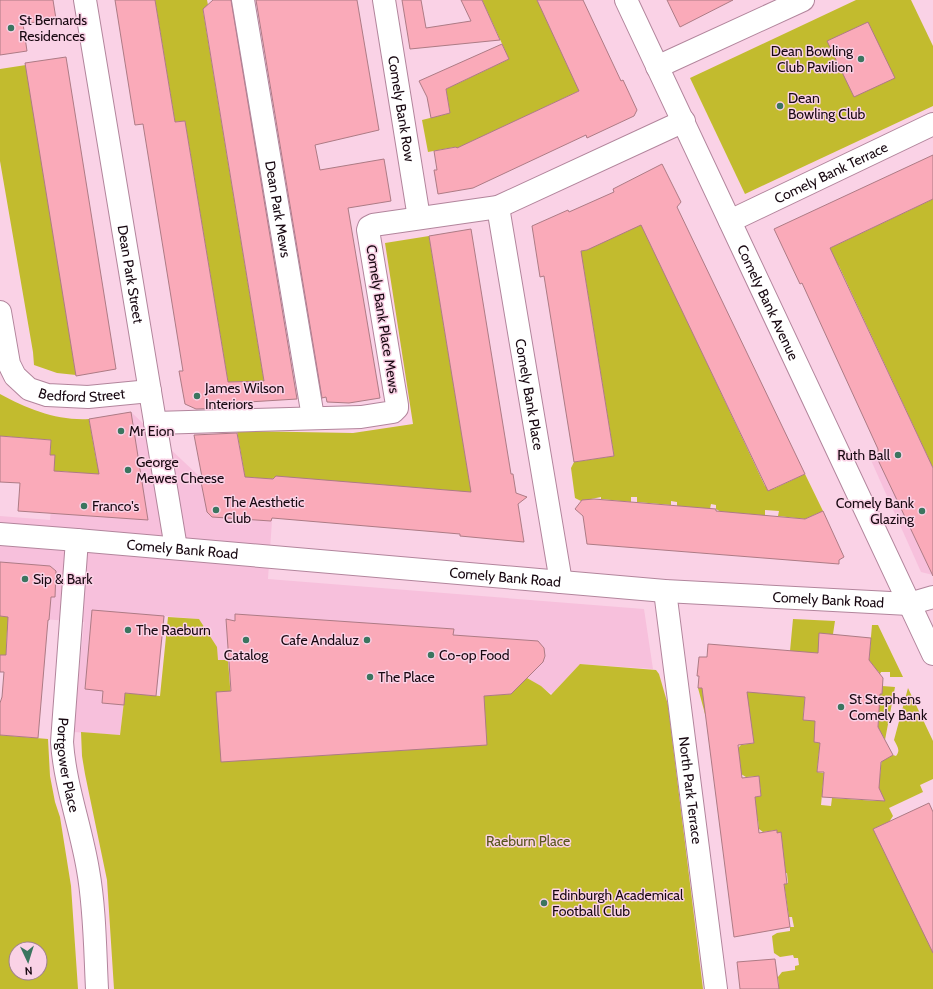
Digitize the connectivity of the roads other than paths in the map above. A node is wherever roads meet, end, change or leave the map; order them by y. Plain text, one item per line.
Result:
1 (86, 0) edge
2 (243, 0) edge
3 (384, 0) edge
4 (626, 0) edge
5 (803, 0) edge
6 (657, 67) junction
7 (684, 121) junction
8 (933, 124) edge
9 (498, 207) junction
10 (419, 218) junction
11 (730, 221) junction
12 (0, 312) edge
13 (150, 391) junction
14 (313, 417) junction
15 (155, 423) junction
16 (0, 534) edge
17 (77, 540) junction
18 (176, 548) junction
19 (561, 582) junction
20 (665, 591) junction
21 (933, 597) edge
22 (909, 604) junction
23 (933, 654) edge
24 (98, 989) edge
25 (716, 989) edge

1 - 13 street, Dean Park Street
2 - 14 street, Dean Park Mews
3 - 10 street, Comely Bank Row
4 - 6 street, Comely Bank Avenue
5 - 6 street
6 - 7 street, Comely Bank Avenue
7 - 9 street
7 - 11 street, Comely Bank Avenue
8 - 11 street, Comely Bank Terrace
9 - 10 street
9 - 19 street, Comely Bank Place
10 - 14 street, Comely Bank Place Mews
11 - 22 street, Comely Bank Avenue
12 - 13 street, Bedford Street
13 - 15 street, Dean Park Street
14 - 15 street
15 - 18 street, Dean Park Street
16 - 17 street
17 - 18 street, Comely Bank Road
17 - 24 street, Portgower Place
18 - 19 street, Comely Bank Road
19 - 20 street, Comely Bank Road
20 - 22 street, Comely Bank Road
20 - 25 street, North Park Terrace
21 - 22 street, Comely Bank Road
22 - 23 street, Comely Bank Avenue

